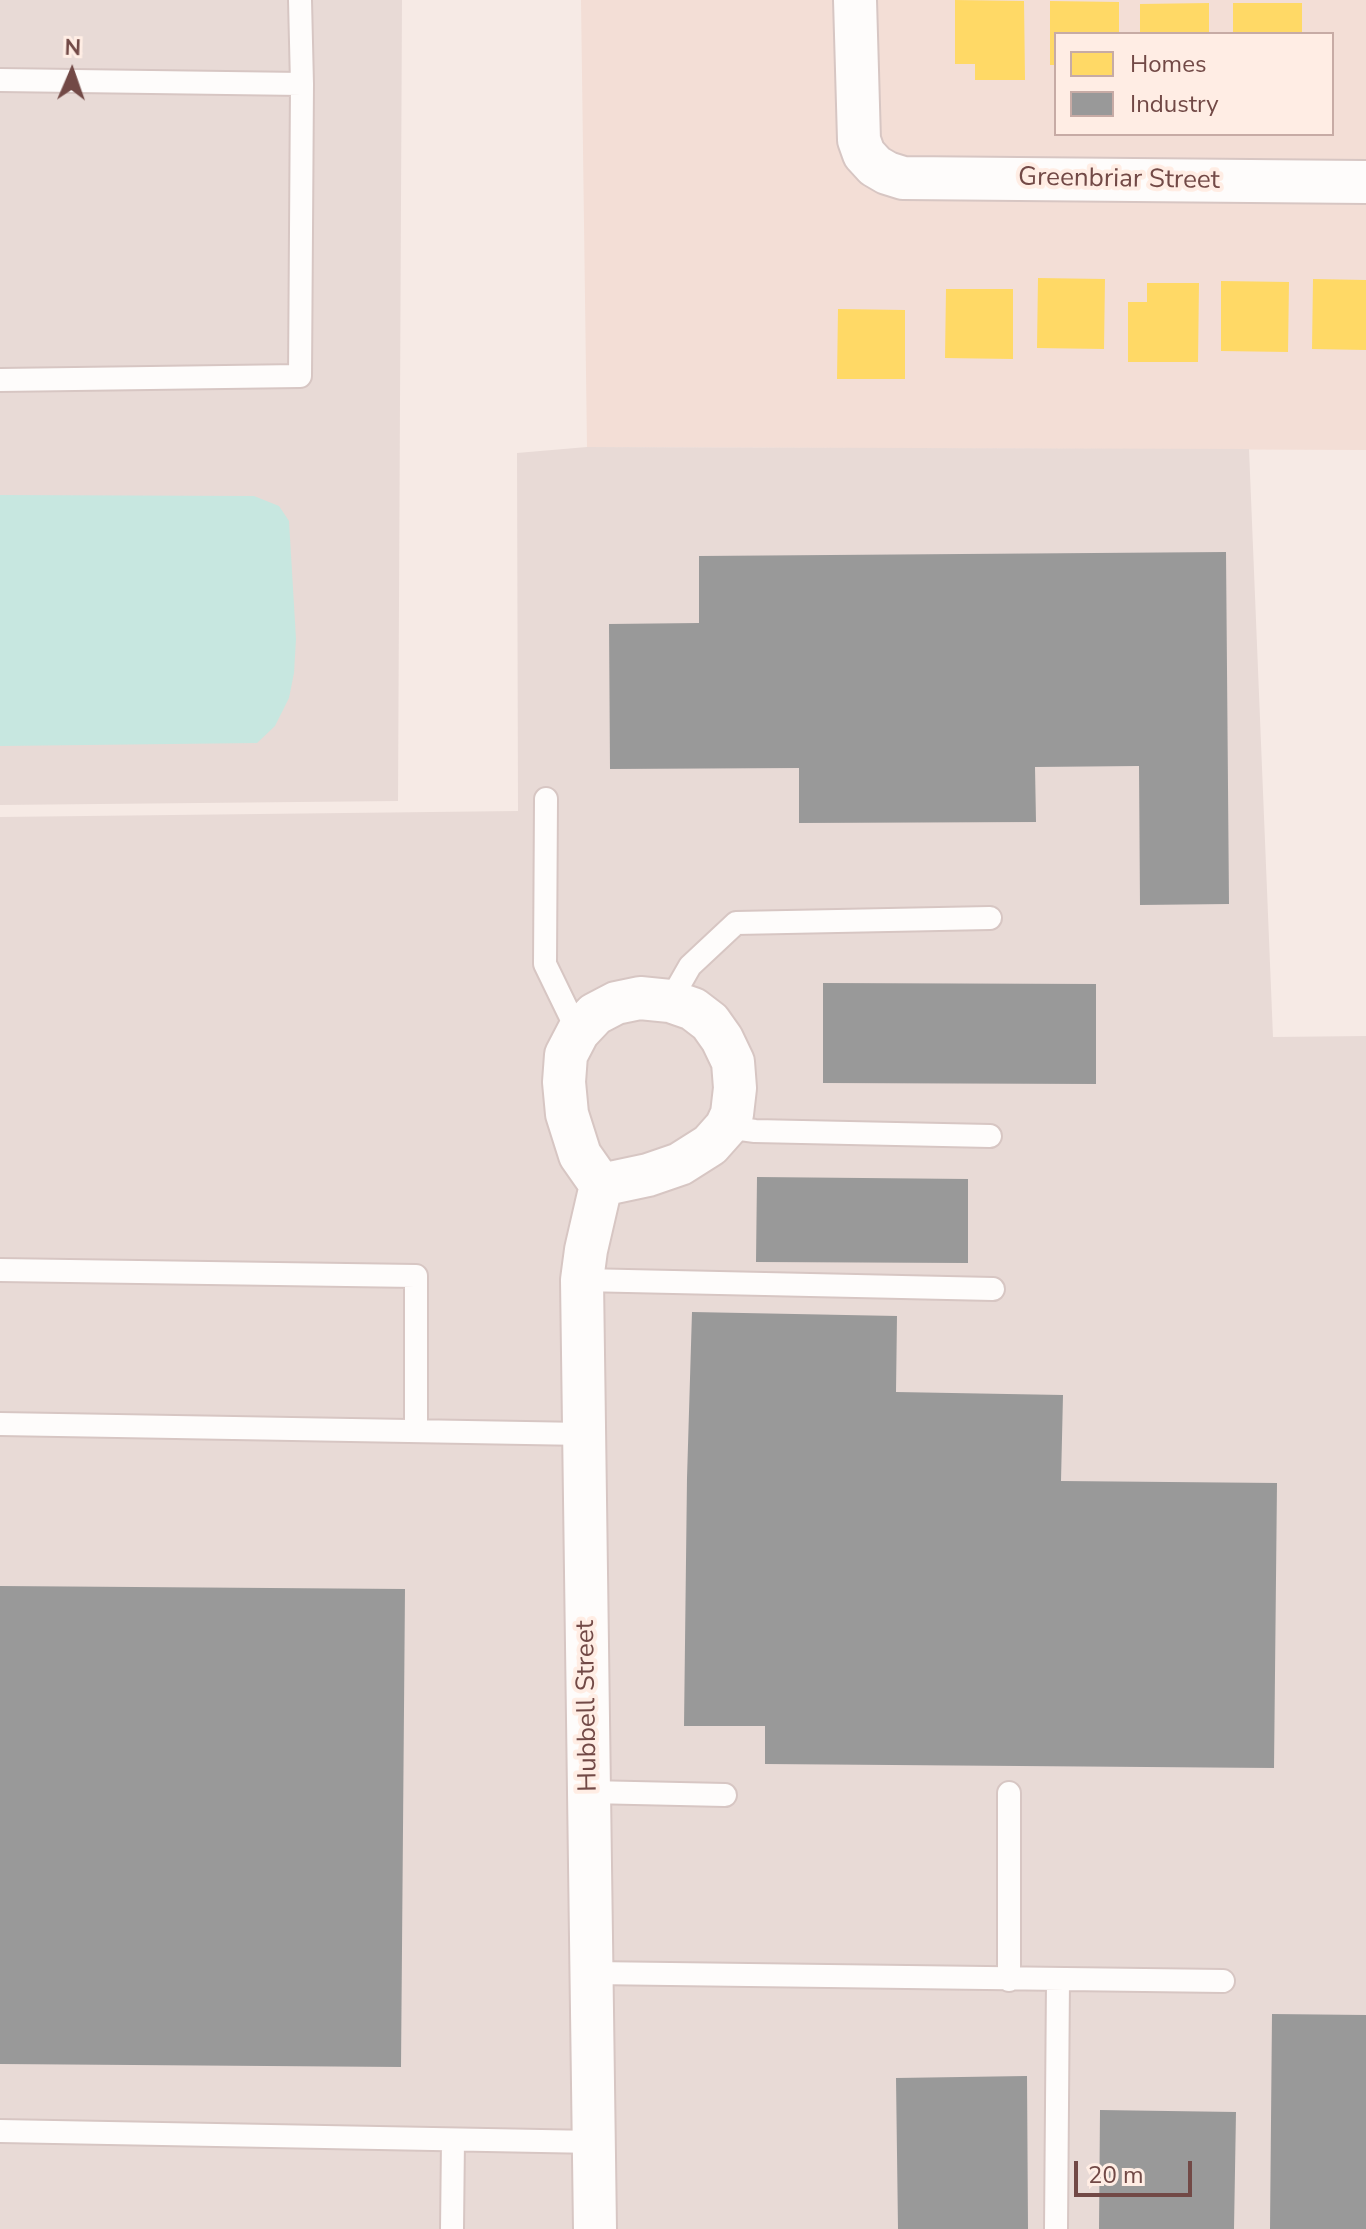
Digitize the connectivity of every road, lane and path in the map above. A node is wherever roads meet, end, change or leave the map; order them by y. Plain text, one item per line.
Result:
1 (300, 0) edge
2 (855, 0) edge
3 (0, 80) edge
4 (302, 84) junction
5 (1366, 182) edge
6 (0, 380) edge
7 (546, 799) dead end
8 (990, 918) dead end
9 (670, 1001) junction
10 (578, 1032) junction
11 (726, 1127) junction
12 (990, 1136) dead end
13 (601, 1185) junction
14 (0, 1270) edge
15 (582, 1280) junction
16 (993, 1289) dead end
17 (0, 1424) edge
18 (416, 1431) junction
19 (584, 1434) junction
20 (589, 1792) junction
21 (1009, 1793) dead end
22 (725, 1795) dead end
23 (591, 1973) junction
24 (1009, 1980) junction
25 (1058, 1980) junction
26 (1223, 1981) dead end
27 (0, 2131) edge
28 (453, 2140) junction
29 (595, 2142) junction
30 (452, 2229) edge
31 (595, 2229) edge
32 (1056, 2229) edge

1 - 4 lane
2 - 5 street, Greenbriar Street
3 - 4 lane
4 - 6 lane
7 - 10 lane
8 - 9 lane
9 - 10 street
9 - 11 street
10 - 13 street
11 - 12 lane
11 - 13 street
13 - 15 street, Hubbell Street
14 - 18 lane
15 - 16 lane
15 - 19 street, Hubbell Street
17 - 18 lane
18 - 19 lane
19 - 20 street, Hubbell Street
20 - 22 lane
20 - 23 street, Hubbell Street
21 - 24 lane
23 - 24 lane
23 - 29 street, Hubbell Street
24 - 25 lane
25 - 26 lane
25 - 32 lane
27 - 28 lane
28 - 29 lane
28 - 30 lane
29 - 31 street, Hubbell Street

